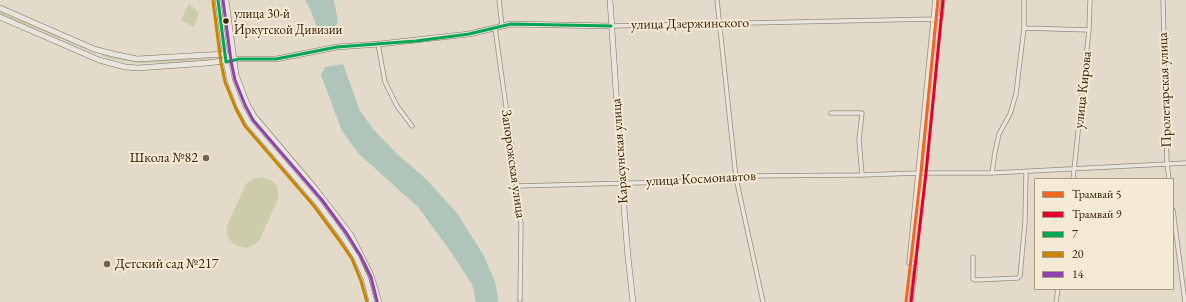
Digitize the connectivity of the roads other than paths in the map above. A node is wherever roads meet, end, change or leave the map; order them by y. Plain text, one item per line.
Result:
1 (218, 0) edge
2 (226, 0) edge
3 (499, 0) edge
4 (610, 0) edge
5 (717, 0) edge
6 (935, 0) edge
7 (943, 0) edge
8 (1024, 0) edge
9 (1090, 0) edge
10 (1163, 0) edge
11 (0, 8) edge
12 (0, 17) edge
13 (933, 19) junction
14 (719, 23) junction
15 (502, 26) junction
16 (611, 26) junction
17 (495, 28) junction
18 (1024, 28) junction
19 (1089, 30) junction
20 (378, 44) junction
21 (94, 49) junction
22 (225, 54) junction
23 (91, 57) junction
24 (234, 60) junction
25 (226, 62) junction
26 (831, 113) dead end
27 (412, 126) dead end
28 (1186, 163) edge
29 (1167, 164) junction
30 (1075, 168) junction
31 (1026, 172) junction
32 (918, 173) junction
33 (992, 173) junction
34 (862, 175) junction
35 (736, 178) junction
36 (1073, 178) edge
37 (1169, 178) edge
38 (622, 182) junction
39 (516, 186) junction
40 (1174, 218) edge
41 (352, 237) junction
42 (346, 241) junction
43 (973, 257) dead end
44 (1058, 290) edge
45 (520, 300) dead end
46 (372, 302) edge
47 (379, 302) edge
48 (633, 302) edge
49 (762, 302) edge
50 (911, 302) edge
51 (1056, 302) edge
52 (1185, 302) edge

1 - 22 street
2 - 24 street
3 - 15 street
4 - 16 street, Карасунская улица
5 - 14 street
6 - 13 street
7 - 13 street
8 - 18 street
9 - 19 street, улица Кирова
10 - 29 street, Пролетарская улица
11 - 21 street
12 - 23 street
13 - 14 street, улица Дзержинского
13 - 32 street
14 - 16 street, улица Дзержинского
14 - 35 street
15 - 16 street, улица Дзержинского
15 - 17 street, улица Дзержинского
16 - 38 street, Карасунская улица
17 - 20 street, улица Дзержинского
17 - 39 street, Запорожская улица
18 - 19 street
18 - 33 street
19 - 30 street, улица Кирова
20 - 24 street, улица Дзержинского
20 - 27 street
21 - 22 street
21 - 23 street
22 - 24 street
22 - 25 street
23 - 25 street
24 - 25 street
24 - 41 street
25 - 42 street
26 - 34 street
28 - 29 street, улица Космонавтов
29 - 30 street, улица Космонавтов
29 - 37 street, Пролетарская улица
30 - 31 street, улица Космонавтов
30 - 36 street, улица Кирова
31 - 33 street, улица Космонавтов
31 - 43 street
32 - 33 street, улица Космонавтов
32 - 34 street, улица Космонавтов
32 - 50 street
34 - 35 street, улица Космонавтов
35 - 38 street, улица Космонавтов
35 - 49 street
38 - 39 street, улица Космонавтов
38 - 48 street, Карасунская улица
39 - 45 street, Запорожская улица
40 - 52 street
41 - 42 street
41 - 47 street
42 - 46 street
44 - 51 street

